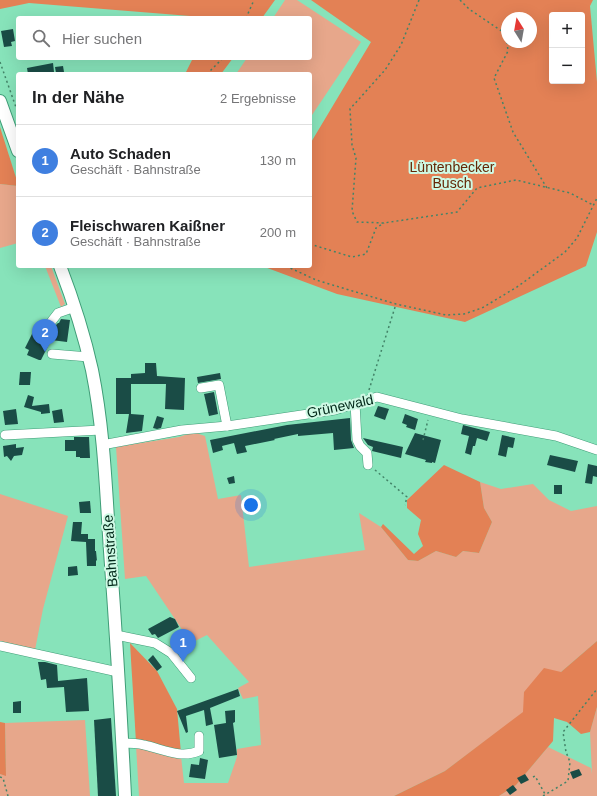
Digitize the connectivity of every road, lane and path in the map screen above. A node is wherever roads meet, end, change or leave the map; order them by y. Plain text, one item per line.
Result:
1 (254, 0) edge
2 (419, 0) edge
3 (460, 0) edge
4 (247, 16) edge
5 (501, 31) edge
6 (508, 48) edge
7 (220, 60) edge
8 (0, 62) edge
9 (209, 72) edge
10 (1, 107) edge
11 (16, 107) edge
12 (16, 146) edge
13 (547, 188) junction
14 (597, 198) edge
15 (593, 205) junction
16 (384, 223) junction
17 (312, 245) edge
18 (61, 268) edge
19 (290, 268) edge
20 (396, 304) junction
21 (75, 307) junction
22 (51, 322) dead end
23 (52, 354) dead end
24 (89, 357) junction
25 (201, 388) dead end
26 (365, 400) junction
27 (355, 403) junction
28 (430, 410) junction
29 (227, 426) junction
30 (101, 430) junction
31 (5, 435) dead end
32 (423, 440) dead end
33 (102, 445) junction
34 (597, 450) edge
35 (368, 465) joint
36 (405, 505) dead end
37 (116, 635) junction
38 (0, 646) edge
39 (118, 672) junction
40 (191, 678) dead end
41 (597, 689) edge
42 (199, 736) dead end
43 (122, 743) junction
44 (0, 777) edge
45 (533, 777) dead end
46 (545, 794) junction
47 (8, 796) edge
48 (125, 796) edge
49 (542, 796) edge

1 - 4 path
2 - 16 path
3 - 5 path
6 - 13 path
7 - 9 path
8 - 11 path
10 - 12 main road
13 - 15 path
13 - 16 path
14 - 15 path
15 - 20 path
16 - 17 path
18 - 21 main road, Bahnstraße
19 - 20 path
20 - 26 path
21 - 22 street
21 - 24 main road, Bahnstraße
23 - 24 street
24 - 30 main road, Bahnstraße
25 - 29 street
26 - 27 street, Grünewald
26 - 28 street, Grünewald
27 - 29 street, Grünewald
27 - 35 street
28 - 32 path
28 - 34 street, Grünewald
29 - 33 street, Grünewald
30 - 31 street
30 - 33 main road, Bahnstraße
33 - 37 main road, Bahnstraße
35 - 36 path
37 - 39 main road, Bahnstraße
37 - 40 street
38 - 39 street
39 - 43 main road, Bahnstraße
41 - 46 path
42 - 43 street
43 - 48 main road, Bahnstraße
44 - 47 path
45 - 46 path
46 - 49 path

